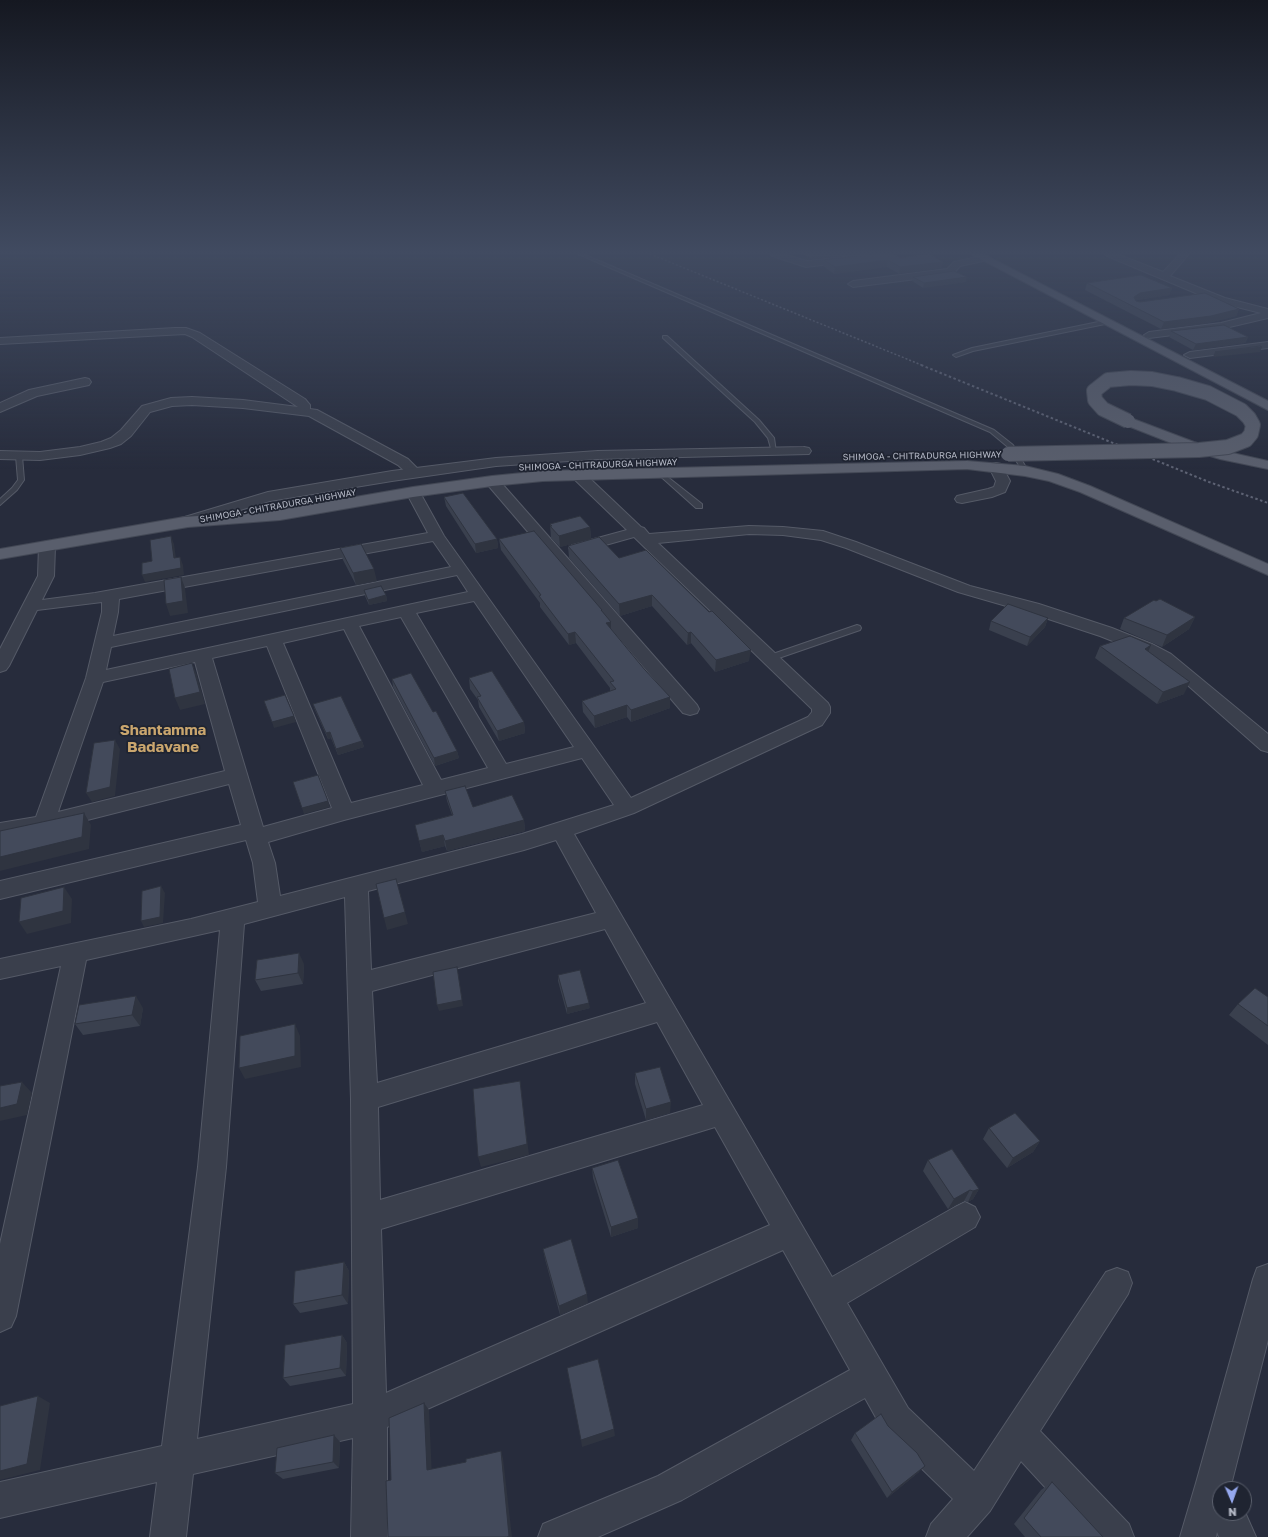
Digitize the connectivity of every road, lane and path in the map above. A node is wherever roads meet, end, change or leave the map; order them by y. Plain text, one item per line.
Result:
1 (747, 326) edge
2 (1090, 326) edge
3 (1115, 326) edge
4 (1130, 326) edge
5 (1222, 326) edge
6 (1149, 335) junction
7 (665, 337) dead end
8 (0, 341) edge
9 (1268, 345) edge
10 (956, 355) dead end
11 (1190, 355) junction
12 (85, 382) dead end
13 (1250, 384) dead end
14 (1268, 406) edge
15 (0, 408) edge
16 (304, 411) junction
17 (774, 451) junction
18 (804, 451) dead end
19 (0, 455) edge
20 (19, 456) junction
21 (1268, 465) edge
22 (996, 467) junction
23 (1025, 470) junction
24 (660, 472) junction
25 (415, 473) junction
26 (578, 474) junction
27 (492, 481) junction
28 (413, 492) junction
29 (962, 499) dead end
30 (0, 503) edge
31 (699, 506) dead end
32 (184, 522) junction
33 (643, 535) junction
34 (437, 536) junction
35 (47, 546) junction
36 (0, 554) edge
37 (555, 555) junction
38 (460, 570) junction
39 (1268, 570) edge
40 (111, 595) junction
41 (478, 595) junction
42 (32, 606) junction
43 (406, 611) junction
44 (350, 624) junction
45 (19, 628) junction
46 (857, 628) dead end
47 (0, 630) edge
48 (273, 640) junction
49 (102, 643) junction
50 (202, 655) junction
51 (770, 658) junction
52 (0, 666) edge
53 (95, 678) junction
54 (690, 709) dead end
55 (1268, 745) edge
56 (587, 750) junction
57 (500, 773) junction
58 (236, 775) junction
59 (435, 789) junction
60 (627, 808) junction
61 (344, 812) junction
62 (44, 823) junction
63 (561, 830) junction
64 (0, 831) edge
65 (255, 834) junction
66 (356, 885) junction
67 (0, 890) edge
68 (270, 907) junction
69 (233, 917) junction
70 (611, 918) junction
71 (76, 953) junction
72 (0, 969) edge
73 (360, 984) junction
74 (662, 1009) junction
75 (364, 1100) junction
76 (722, 1112) junction
77 (965, 1217) dead end
78 (366, 1219) junction
79 (789, 1232) junction
80 (1268, 1279) edge
81 (1116, 1283) dead end
82 (827, 1297) junction
83 (0, 1316) edge
84 (871, 1376) junction
85 (370, 1417) junction
86 (1019, 1434) junction
87 (177, 1459) junction
88 (1224, 1481) edge
89 (977, 1498) junction
90 (0, 1500) edge
91 (1212, 1512) edge
92 (1231, 1521) edge
93 (168, 1537) edge
94 (369, 1537) edge
95 (556, 1537) edge
96 (944, 1537) edge
97 (1116, 1537) edge
98 (1198, 1537) edge
99 (1238, 1537) edge

1 - 23 lane
2 - 10 lane
3 - 14 main road
4 - 6 main road
5 - 6 street
6 - 11 main road
7 - 17 lane
8 - 16 street
9 - 11 street
11 - 13 main road
12 - 15 street
16 - 20 street
16 - 25 street
17 - 18 street
17 - 25 street
19 - 20 street
20 - 30 lane
21 - 32 main road, SHIMOGA - CHITRADURGA HIGHWAY, bridge
22 - 23 main road
22 - 24 main road
22 - 29 street
23 - 39 main road
24 - 26 main road
24 - 31 lane
25 - 32 street
26 - 27 main road
26 - 33 street
27 - 28 main road
27 - 37 street
28 - 32 main road
28 - 34 street
32 - 35 main road, SHIMOGA - CHITRADURGA HIGHWAY
33 - 37 street
33 - 51 street
33 - 55 street
34 - 38 street
34 - 40 street
35 - 36 main road, SHIMOGA - CHITRADURGA HIGHWAY
35 - 42 street
37 - 54 street
38 - 41 street
38 - 49 street
40 - 42 street
40 - 49 street
41 - 43 street
41 - 56 street
42 - 45 street
43 - 44 street
43 - 57 street
44 - 48 street
44 - 59 street
45 - 47 street
45 - 52 street
46 - 51 lane
48 - 50 street
48 - 61 street
49 - 53 street
50 - 53 street
50 - 58 street
51 - 60 street
53 - 62 street
56 - 57 street
56 - 60 street
57 - 59 street
58 - 62 street
58 - 65 street
59 - 61 street
60 - 63 street
61 - 65 street
62 - 64 street
63 - 66 street
63 - 70 street
65 - 67 street
65 - 68 street
66 - 68 street
66 - 73 street
68 - 69 street
69 - 71 street
69 - 87 street
70 - 73 street
70 - 74 street
71 - 72 street
71 - 83 street
73 - 75 street
74 - 75 street
74 - 76 street
75 - 78 street
76 - 78 street
76 - 79 street
77 - 82 street
78 - 85 street
79 - 82 street
79 - 85 street
80 - 88 street
81 - 86 street
82 - 84 street
84 - 89 street
84 - 95 street
85 - 87 street
85 - 94 street
86 - 89 street
86 - 97 street
87 - 90 street
87 - 93 street
89 - 96 street
91 - 98 street
92 - 99 street

